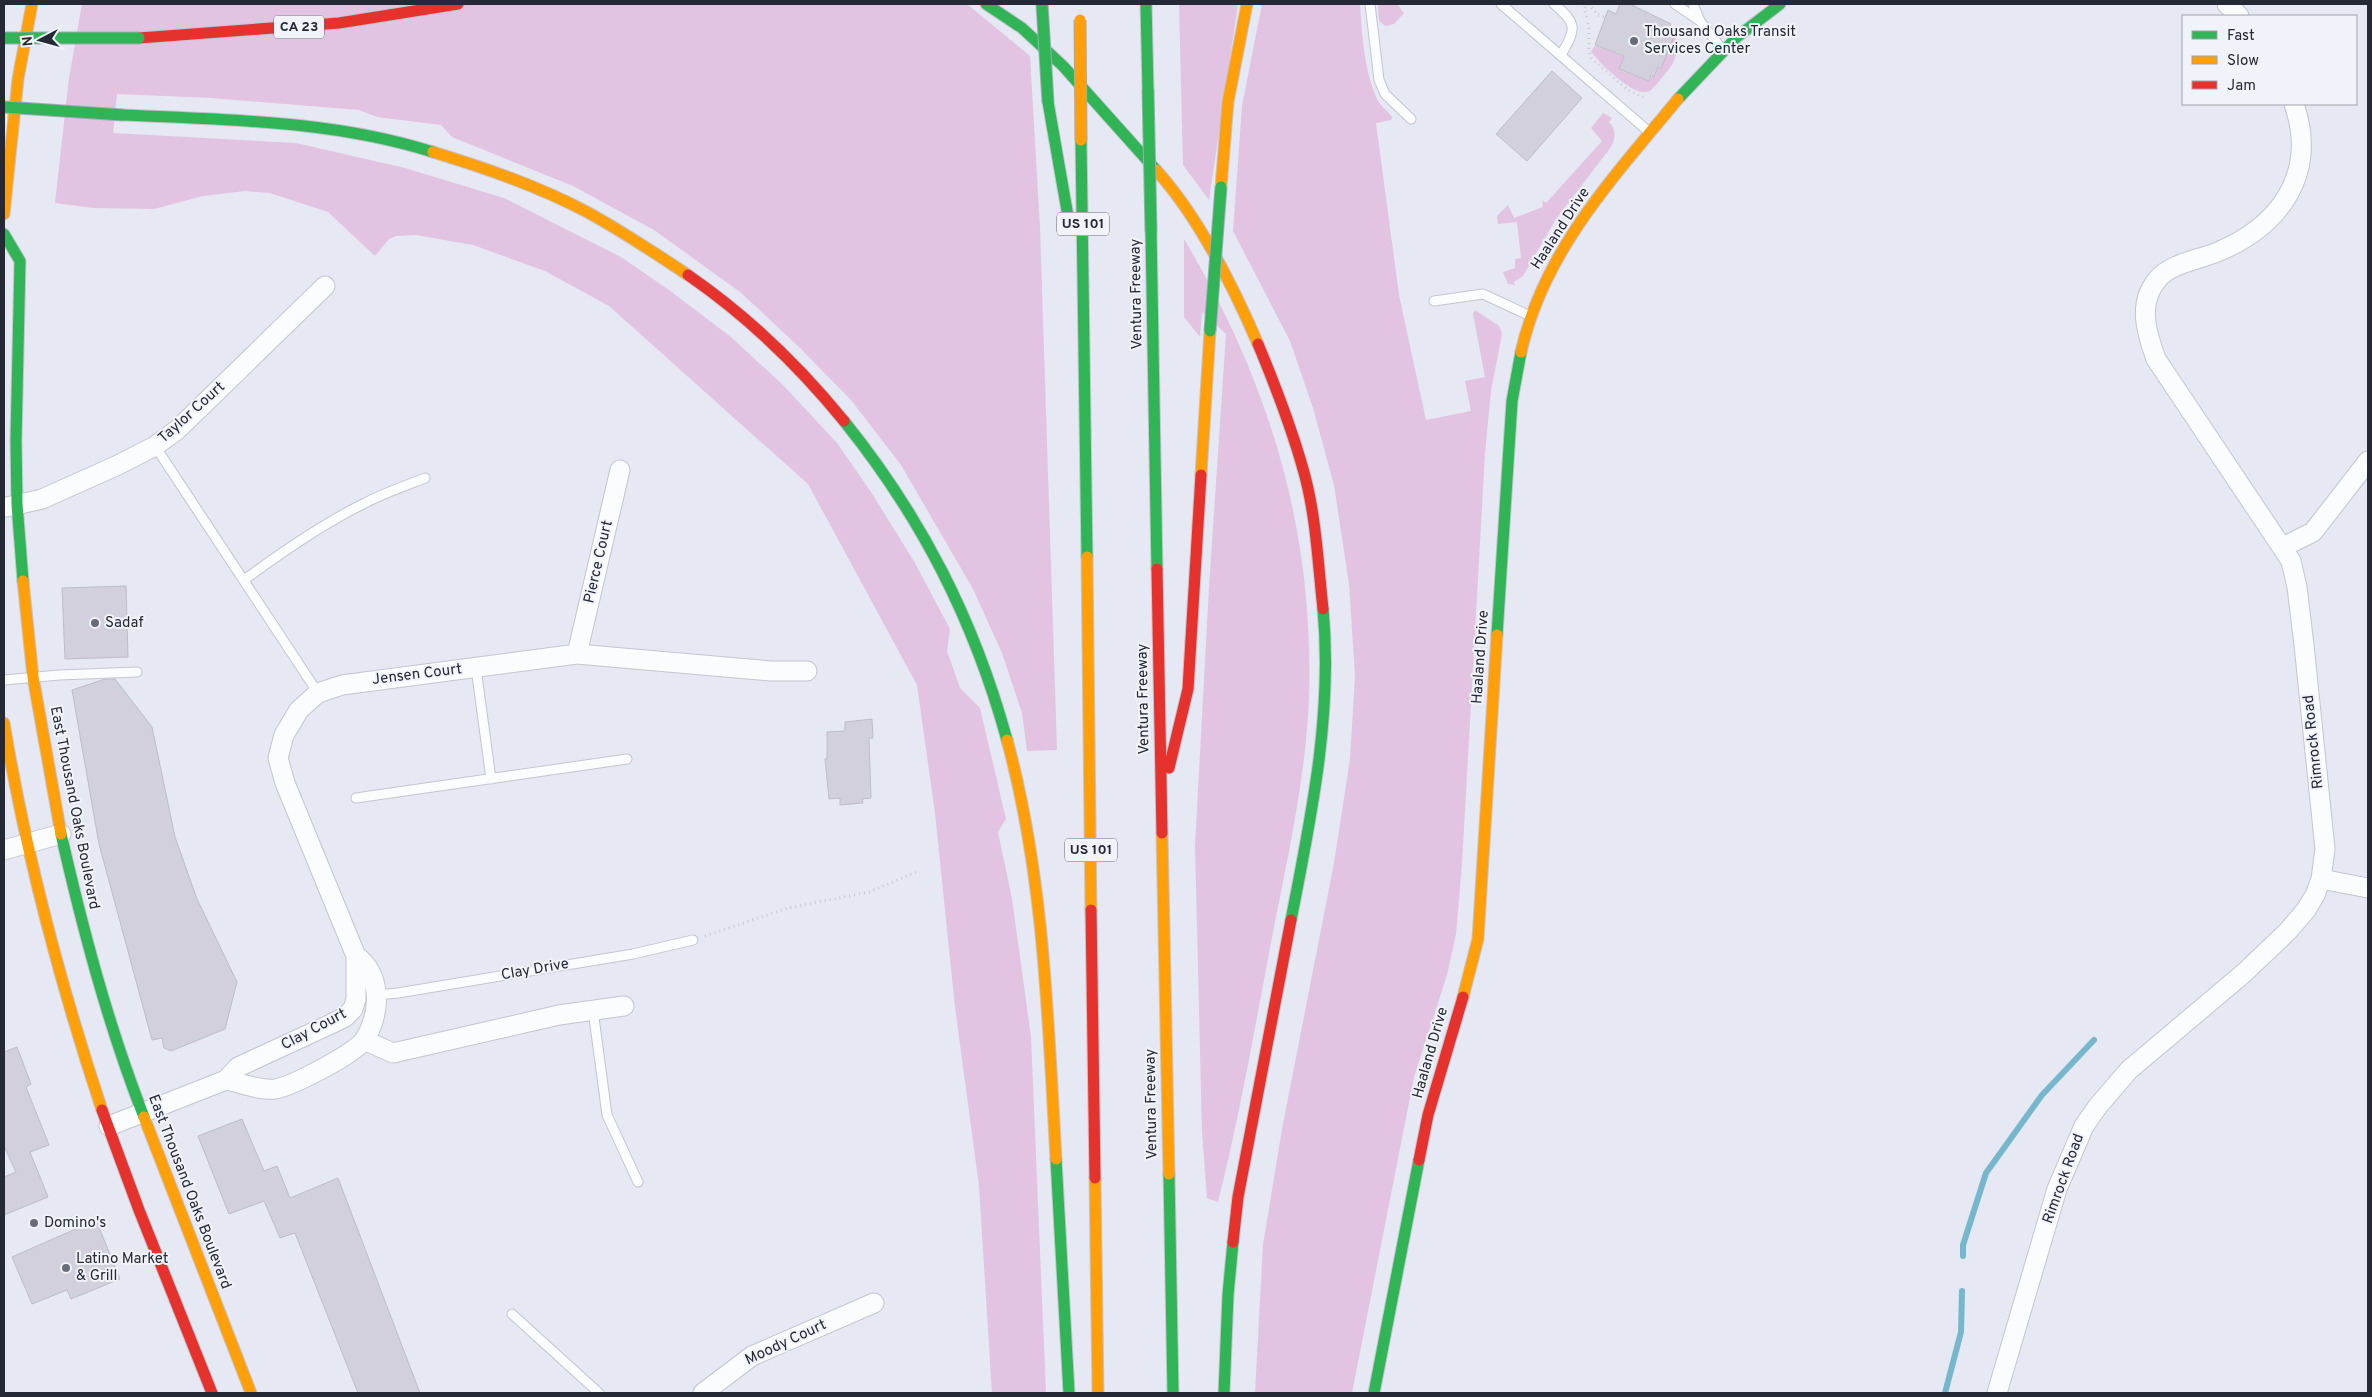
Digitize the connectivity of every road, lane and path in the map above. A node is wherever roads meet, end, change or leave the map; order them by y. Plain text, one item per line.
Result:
1 (32, 4) edge
2 (458, 4) edge
3 (986, 4) edge
4 (1042, 4) edge
5 (1146, 4) edge
6 (1246, 4) edge
7 (1370, 4) edge
8 (1501, 4) edge
9 (1554, 4) edge
10 (1588, 4) edge
11 (1675, 4) edge
12 (1694, 4) edge
13 (1780, 4) edge
14 (2227, 4) edge
15 (2238, 15) edge
16 (1079, 16) dead end
17 (1605, 17) dead end
18 (1700, 21) junction
19 (4, 38) edge
20 (1722, 49) junction
21 (1561, 55) junction
22 (1645, 98) dead end
23 (2294, 105) edge
24 (4, 107) edge
25 (1411, 119) dead end
26 (1650, 133) junction
27 (4, 214) edge
28 (4, 234) edge
29 (325, 286) dead end
30 (1434, 301) dead end
31 (1085, 307) junction
32 (1531, 316) junction
33 (155, 446) junction
34 (2368, 461) edge
35 (620, 470) dead end
36 (426, 478) dead end
37 (11, 506) edge
38 (2283, 548) junction
39 (244, 580) junction
40 (577, 654) junction
41 (476, 668) junction
42 (807, 670) dead end
43 (138, 672) dead end
44 (34, 677) junction
45 (4, 680) edge
46 (318, 693) junction
47 (4, 724) edge
48 (627, 759) dead end
49 (491, 779) junction
50 (356, 798) dead end
51 (1160, 806) junction
52 (60, 834) junction
53 (26, 844) junction
54 (4, 850) edge
55 (919, 871) dead end
56 (2321, 879) junction
57 (2368, 888) edge
58 (693, 940) joint
59 (356, 956) junction
60 (376, 995) junction
61 (624, 1006) dead end
62 (593, 1010) junction
63 (364, 1040) junction
64 (226, 1080) junction
65 (142, 1113) junction
66 (109, 1126) junction
67 (638, 1182) dead end
68 (874, 1303) dead end
69 (512, 1314) dead end
70 (212, 1393) edge
71 (251, 1393) edge
72 (599, 1393) edge
73 (703, 1393) edge
74 (1069, 1393) edge
75 (1098, 1393) edge
76 (1173, 1393) edge
77 (1224, 1393) edge
78 (1374, 1393) edge
79 (1996, 1393) edge

1 - 27 main road
2 - 19 main road, CA 23, bridge
3 - 77 main road
4 - 31 main road, bridge
5 - 51 main road, Ventura Freeway, bridge
6 - 51 main road, bridge
7 - 25 lane
8 - 21 lane
9 - 21 lane
10 - 17 path
10 - 22 path
11 - 18 lane
12 - 18 lane
13 - 20 main road, Haaland Drive
14 - 15 street
16 - 31 main road, US 101, bridge
18 - 20 lane
20 - 26 main road, Haaland Drive
21 - 26 lane
23 - 38 street, Rimrock Road
24 - 74 main road, bridge
26 - 32 main road, Haaland Drive
28 - 37 main road, East Thousand Oaks Boulevard
29 - 33 street, Taylor Court
30 - 32 lane
31 - 75 main road, US 101
32 - 78 main road, Haaland Drive
33 - 37 street, Taylor Court
33 - 39 lane
34 - 38 street
35 - 40 street, Pierce Court
36 - 39 lane
37 - 44 main road, East Thousand Oaks Boulevard
38 - 56 street, Rimrock Road
39 - 46 lane
40 - 41 street, Jensen Court
40 - 42 street, Jensen Court
41 - 46 street, Jensen Court
41 - 49 lane
43 - 44 lane
44 - 45 lane
44 - 52 main road, East Thousand Oaks Boulevard
46 - 59 street, Jensen Court
47 - 53 main road
48 - 49 lane
49 - 50 lane
51 - 76 main road, Ventura Freeway
52 - 53 street
52 - 65 main road, East Thousand Oaks Boulevard
53 - 54 street
53 - 66 main road
55 - 58 path
56 - 57 street
56 - 79 street, Rimrock Road
58 - 60 lane, Clay Drive
59 - 60 street, Clay Court
59 - 64 street, Clay Court
60 - 63 street, Clay Court
61 - 62 street
62 - 63 street
62 - 67 lane
63 - 64 street, Clay Court
64 - 65 street, Clay Court
65 - 66 street, Clay Court
65 - 71 main road, East Thousand Oaks Boulevard
66 - 70 main road
68 - 73 street, Moody Court
69 - 72 lane

